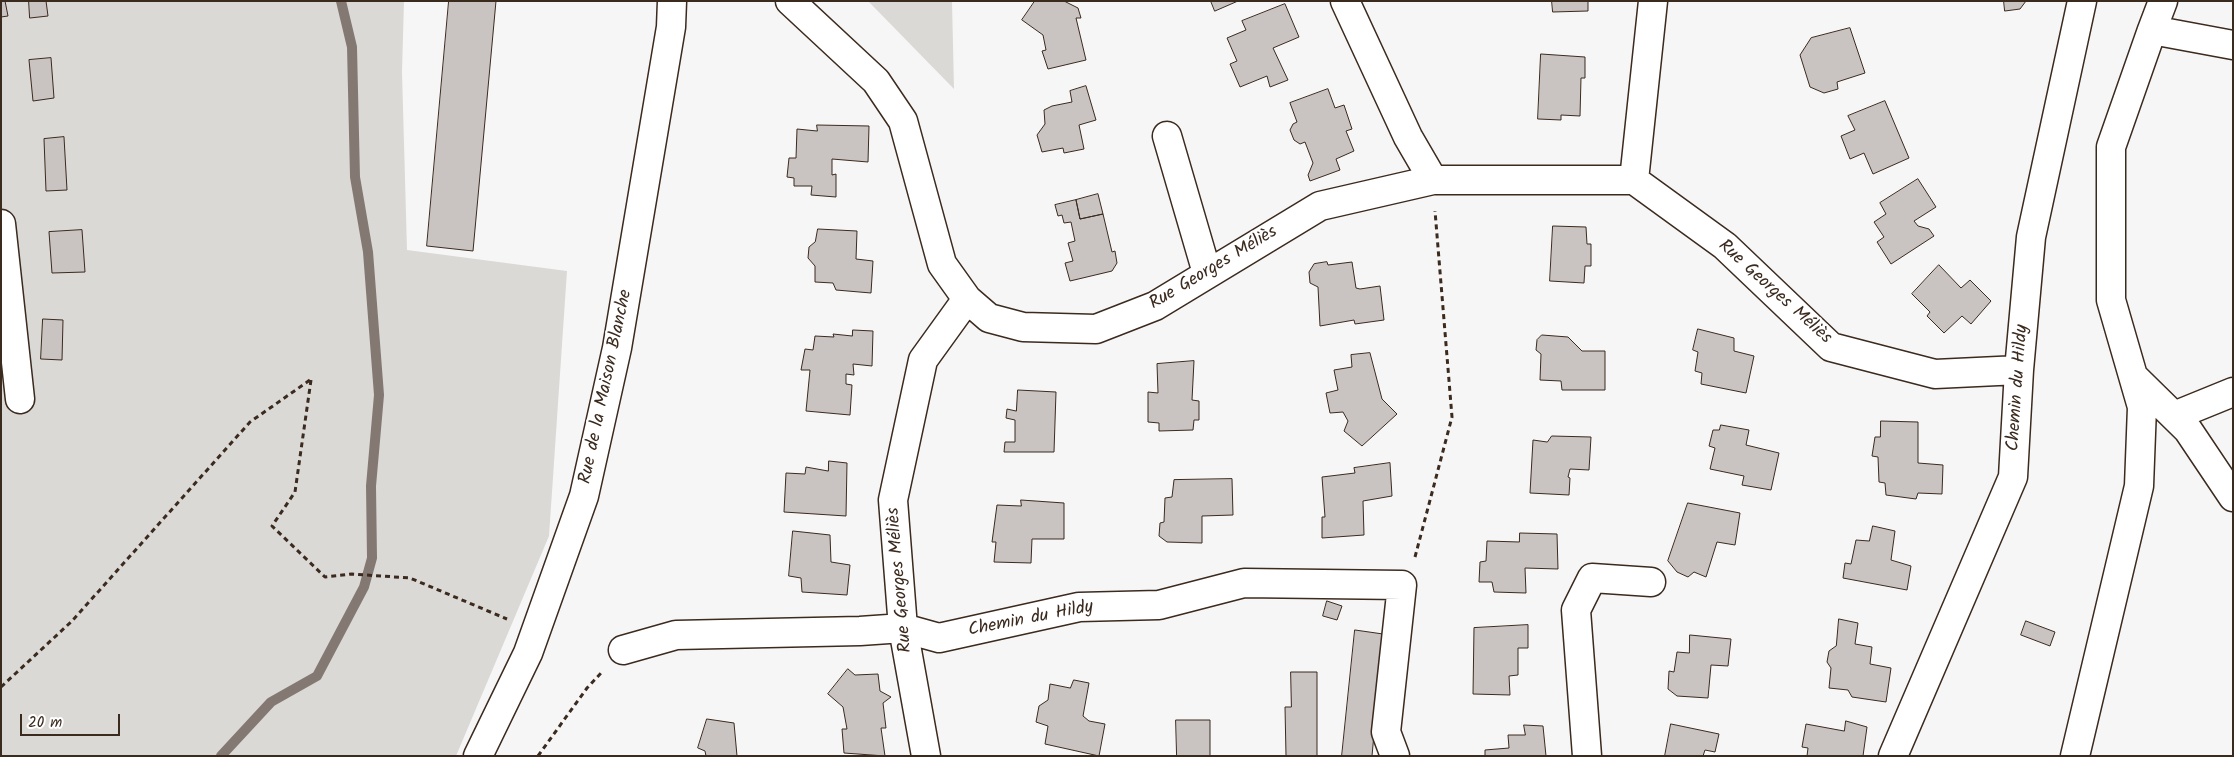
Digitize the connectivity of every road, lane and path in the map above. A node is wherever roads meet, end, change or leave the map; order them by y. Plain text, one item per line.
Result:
1 (672, 1) edge
2 (790, 1) edge
3 (1345, 1) edge
4 (1653, 1) edge
5 (2082, 1) edge
6 (2163, 1) edge
7 (2152, 30) junction
8 (2233, 45) edge
9 (1168, 136) dead end
10 (1433, 180) junction
11 (1634, 180) junction
12 (1, 224) edge
13 (1207, 273) junction
14 (967, 299) junction
15 (2019, 370) junction
16 (2133, 376) junction
17 (2233, 392) edge
18 (20, 399) dead end
19 (2174, 416) junction
20 (2233, 497) edge
21 (1651, 582) dead end
22 (1402, 585) junction
23 (903, 628) junction
24 (535, 631) junction
25 (623, 650) joint
26 (1, 688) edge
27 (478, 756) edge
28 (538, 756) edge
29 (926, 756) edge
30 (1395, 756) edge
31 (1587, 756) edge
32 (1893, 756) edge
33 (2075, 756) edge

1 - 24 street, Rue de la Maison Blanche
2 - 14 street, Rue Georges Méliès
3 - 10 street
4 - 11 street
5 - 15 street, Chemin du Hildy
6 - 7 street
7 - 8 street
7 - 16 street
9 - 13 street
10 - 11 street, Rue Georges Méliès
10 - 13 street, Rue Georges Méliès
10 - 22 path
11 - 15 street, Rue Georges Méliès
12 - 18 street
13 - 14 street, Rue Georges Méliès
14 - 23 street, Rue Georges Méliès
15 - 32 street, Chemin du Hildy
16 - 19 street
16 - 33 street
17 - 19 street
19 - 20 street
21 - 31 street
22 - 23 street, Chemin du Hildy
22 - 30 street
23 - 25 street, Chemin du Hildy
23 - 29 street, Rue Georges Méliès
24 - 26 path
24 - 27 street, Rue de la Maison Blanche
25 - 28 path

